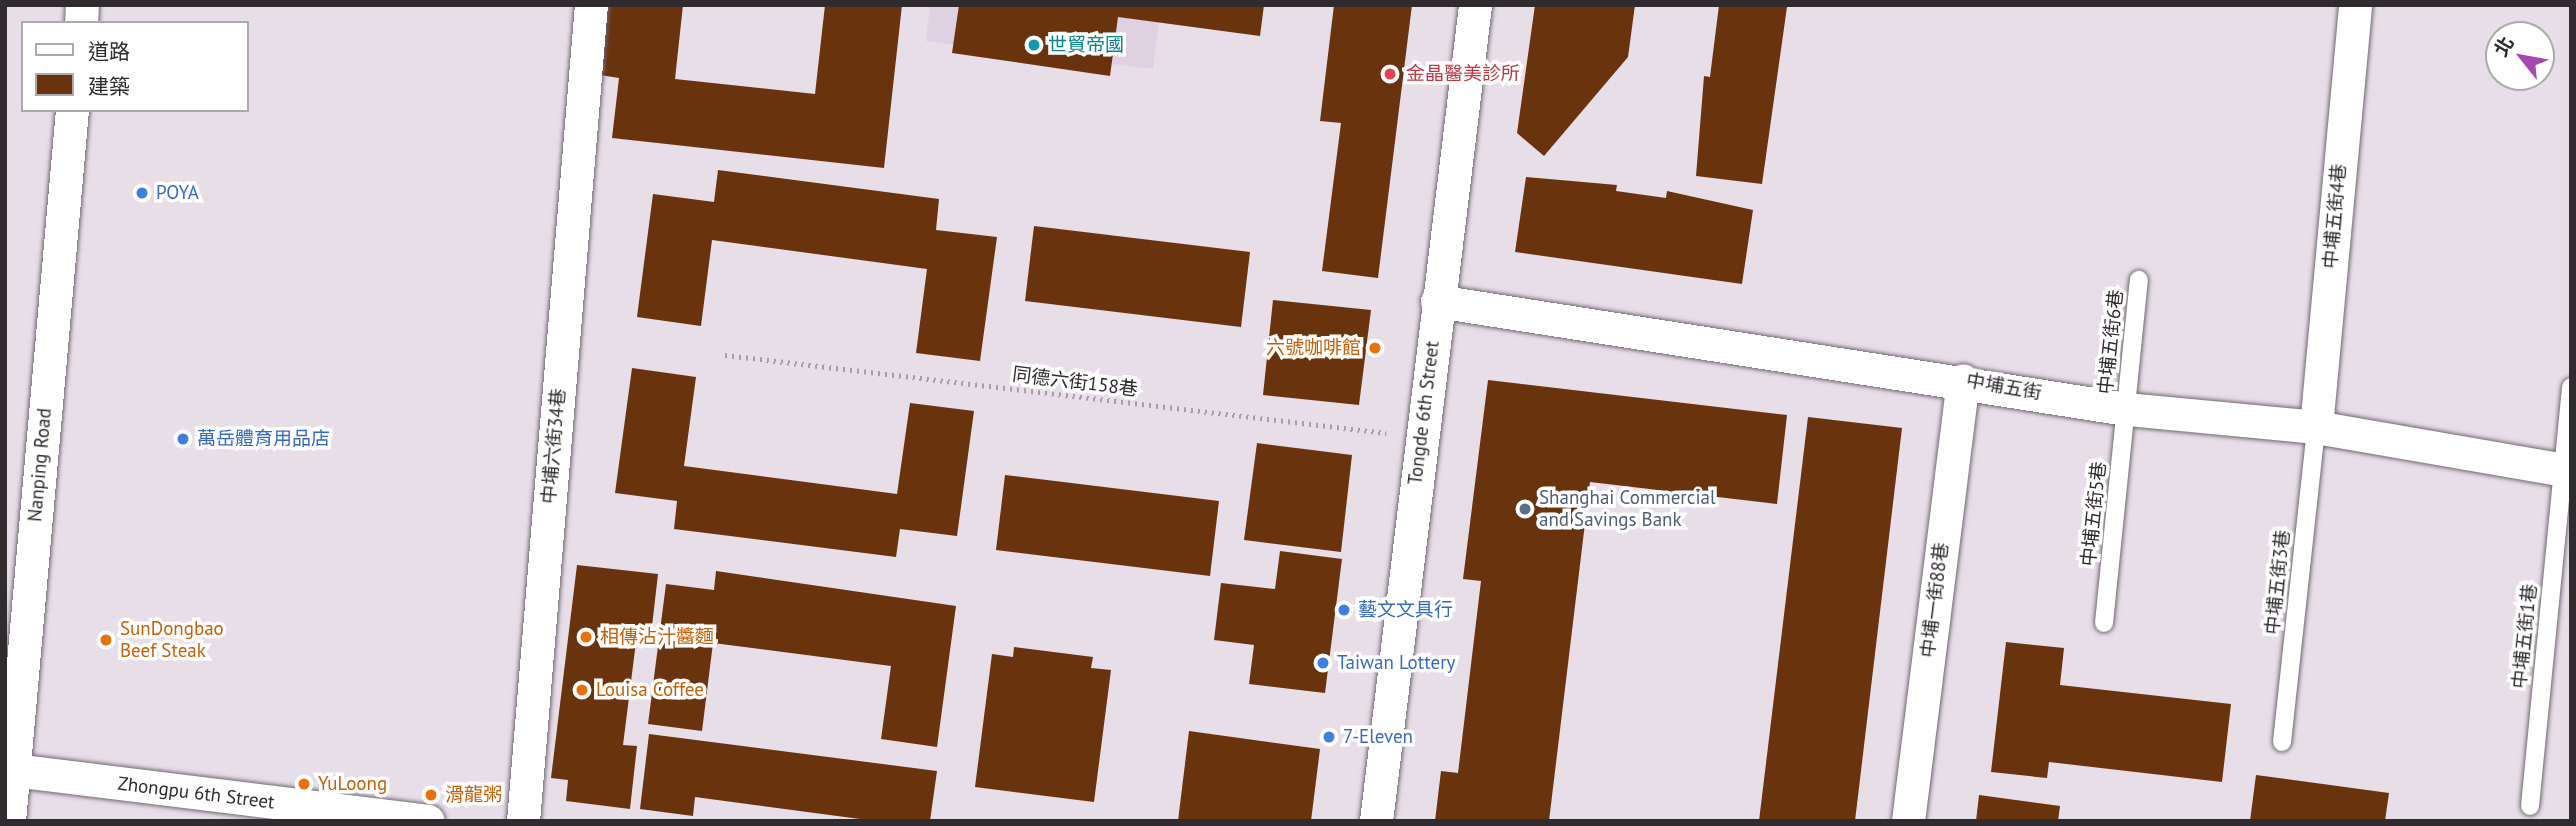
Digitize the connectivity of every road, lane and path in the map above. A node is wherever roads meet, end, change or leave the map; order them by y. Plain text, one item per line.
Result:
1 (591, 5) edge
2 (1475, 5) edge
3 (2355, 5) edge
4 (72, 112) edge
5 (2139, 280) dead end
6 (1437, 301) junction
7 (725, 355) dead end
8 (1963, 380) junction
9 (2571, 387) edge
10 (2126, 409) junction
11 (2316, 427) junction
12 (1421, 437) junction
13 (2567, 470) edge
14 (2104, 623) dead end
15 (2282, 742) dead end
16 (10, 770) edge
17 (2530, 806) dead end
18 (9, 821) edge
19 (428, 821) edge
20 (523, 821) edge
21 (1376, 821) edge
22 (1908, 821) edge

1 - 20 street, 中埔六街34巷
2 - 6 street, Tongde 6th Street
3 - 11 street, 中埔五街4巷
4 - 16 street, Nanping Road
5 - 10 lane, 中埔五街6巷
6 - 8 street, 中埔五街
6 - 12 street, Tongde 6th Street
7 - 12 path, 同德六街158巷
8 - 10 street, 中埔五街
8 - 22 street, 中埔一街88巷
9 - 13 lane, 中埔五街1巷
10 - 11 street, 中埔五街
10 - 14 lane, 中埔五街5巷
11 - 13 street, 中埔五街
11 - 15 lane, 中埔五街3巷
12 - 21 street, Tongde 6th Street
13 - 17 lane, 中埔五街1巷
16 - 18 street, Nanping Road
16 - 19 street, Zhongpu 6th Street

